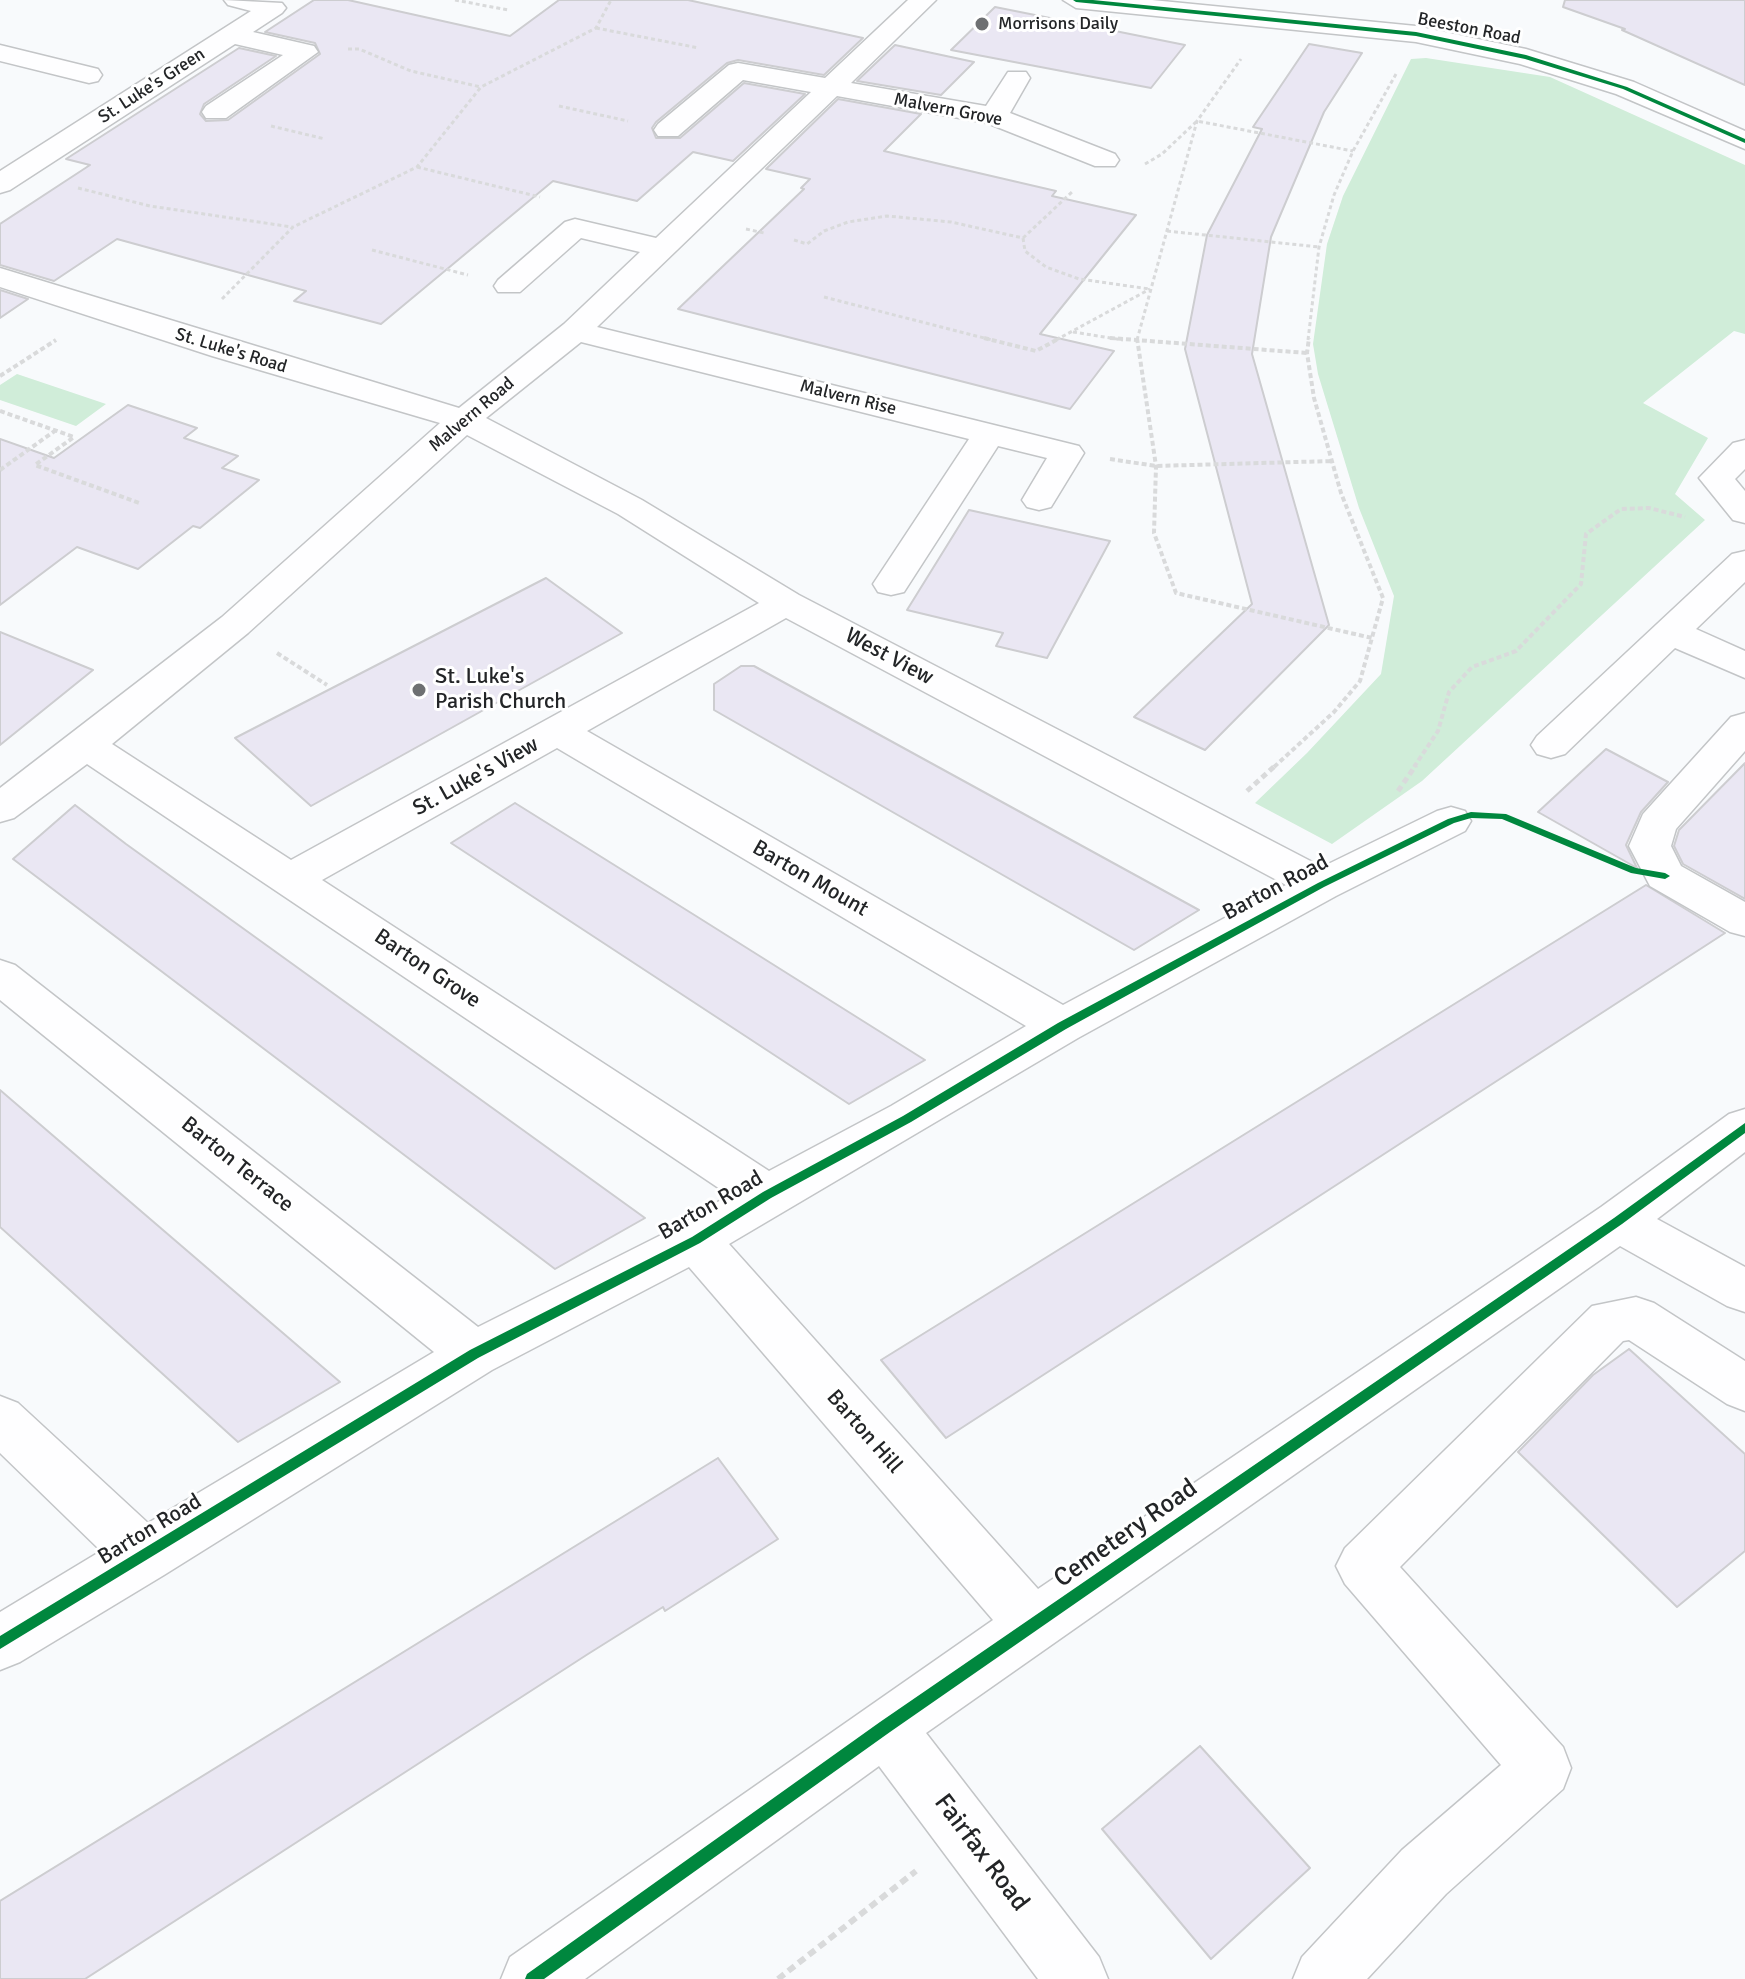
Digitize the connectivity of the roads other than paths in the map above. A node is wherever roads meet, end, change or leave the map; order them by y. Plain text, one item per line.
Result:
1 (237, 0) edge
2 (923, 0) edge
3 (1076, 0) edge
4 (1272, 7) edge
5 (230, 35) junction
6 (0, 53) edge
7 (89, 75) dead end
8 (1017, 78) dead end
9 (832, 89) junction
10 (216, 112) dead end
11 (994, 116) junction
12 (668, 130) road end
13 (1745, 141) edge
14 (1105, 160) road end
15 (9, 178) edge
16 (664, 249) junction
17 (0, 277) edge
18 (509, 286) road end
19 (575, 331) junction
20 (464, 420) junction
21 (989, 434) junction
22 (1745, 450) edge
23 (1039, 500) dead end
24 (1745, 513) edge
25 (1745, 562) edge
26 (891, 584) dead end
27 (786, 603) junction
28 (1669, 631) junction
29 (1745, 666) edge
30 (1745, 726) edge
31 (559, 732) junction
32 (86, 745) junction
33 (1551, 745) dead end
34 (0, 808) edge
35 (1451, 821) dead end
36 (291, 879) junction
37 (1321, 885) junction
38 (1745, 921) edge
39 (0, 976) edge
40 (1062, 1026) junction
41 (1745, 1127) edge
42 (767, 1195) junction
43 (1618, 1221) junction
44 (696, 1240) junction
45 (1745, 1291) edge
46 (474, 1354) junction
47 (1745, 1388) edge
48 (0, 1419) edge
49 (145, 1557) junction
50 (1033, 1625) junction
51 (0, 1643) edge
52 (885, 1727) junction
53 (532, 1979) edge
54 (1077, 1979) edge
55 (1324, 1979) edge

1 - 5 street, St. Luke's Green
2 - 9 street, Malvern Road
3 - 4 street, Beeston Road
4 - 13 street, Beeston Road
5 - 10 street
5 - 15 street, St. Luke's Green
6 - 7 street
8 - 11 street
9 - 11 street, Malvern Grove
9 - 12 street, Malvern Grove
9 - 16 street, Malvern Road
11 - 14 street, Malvern Grove
16 - 18 street
16 - 19 street, Malvern Road
17 - 20 street, St. Luke's Road
19 - 20 street, Malvern Road
19 - 21 street, Malvern Rise
20 - 27 street, West View
20 - 32 street, Malvern Road
21 - 23 street, Malvern Rise
21 - 26 street
22 - 24 street
25 - 28 street
27 - 31 street, St. Luke's View
27 - 37 street, West View
28 - 29 street
28 - 33 street
30 - 38 street
31 - 36 street, St. Luke's View
31 - 40 street, Barton Mount
32 - 34 street, Malvern Road
32 - 36 street, Barton Grove
35 - 37 street, Barton Road
36 - 42 street, Barton Grove
37 - 40 street, Barton Road
39 - 46 street, Barton Terrace
40 - 42 street, Barton Road
41 - 43 street, Cemetery Road
42 - 44 street, Barton Road
43 - 45 street
43 - 50 street, Cemetery Road
44 - 46 street, Barton Road
44 - 50 street, Barton Hill
46 - 49 street, Barton Road
47 - 55 street
48 - 49 street
49 - 51 street, Barton Road
50 - 52 street, Cemetery Road
52 - 53 street, Cemetery Road
52 - 54 street, Fairfax Road

